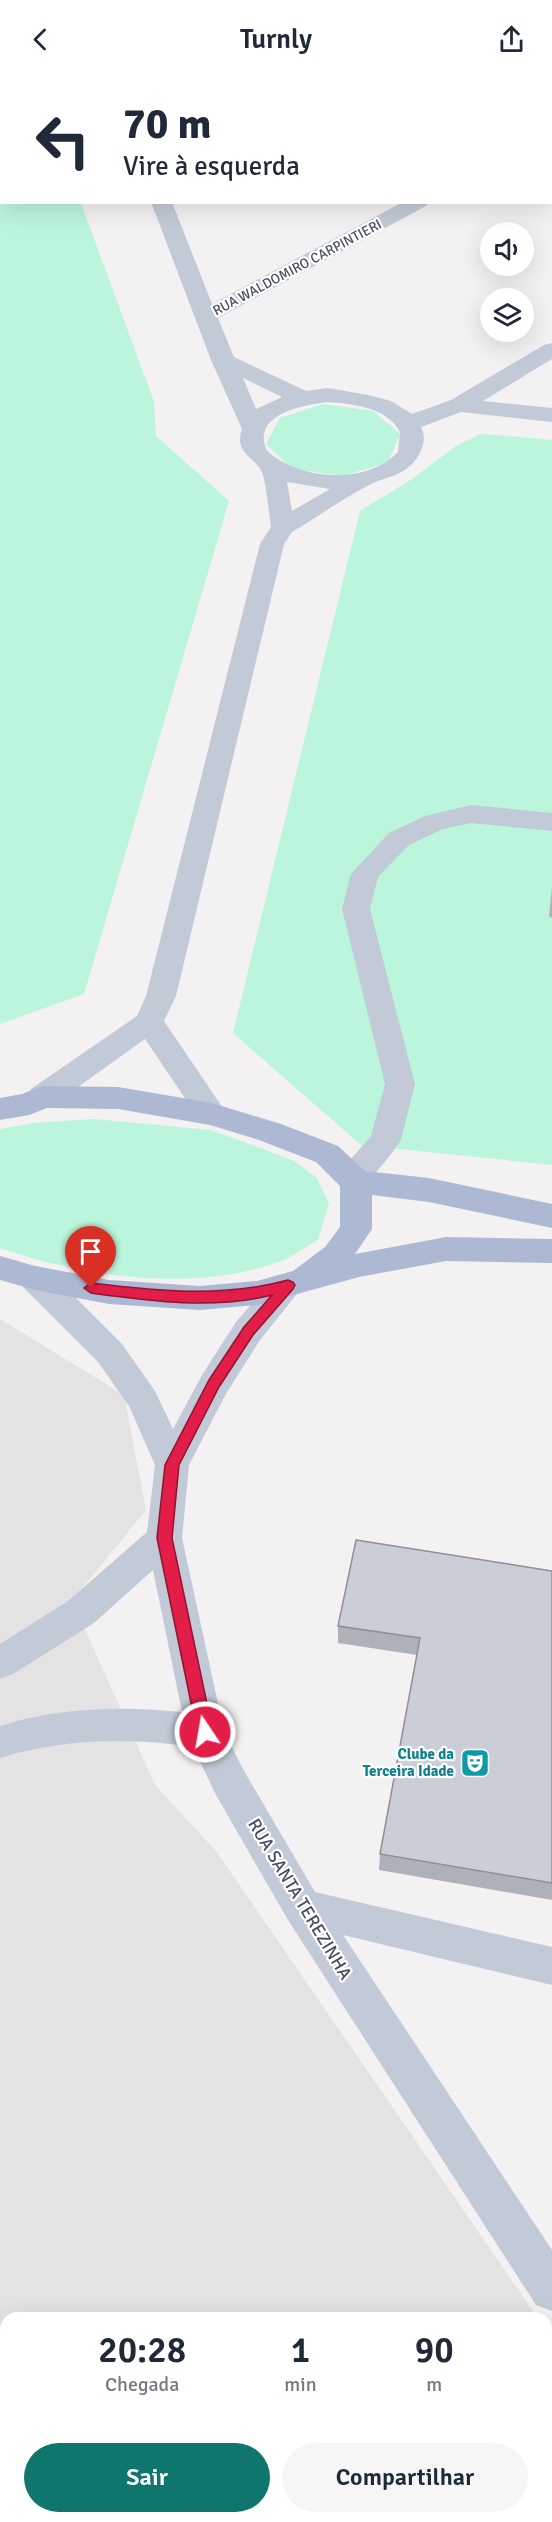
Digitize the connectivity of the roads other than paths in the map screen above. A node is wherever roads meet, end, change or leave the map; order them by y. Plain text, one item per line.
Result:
1 (162, 204) edge
2 (415, 204) edge
3 (207, 315) junction
4 (552, 350) edge
5 (222, 360) junction
6 (302, 398) junction
7 (459, 405) junction
8 (552, 415) edge
9 (408, 424) junction
10 (254, 428) junction
11 (272, 467) junction
12 (365, 478) junction
13 (283, 527) junction
14 (552, 822) edge
15 (148, 1022) junction
16 (42, 1097) junction
17 (0, 1109) edge
18 (212, 1114) junction
19 (354, 1179) junction
20 (552, 1216) edge
21 (552, 1251) edge
22 (0, 1268) edge
23 (35, 1278) junction
24 (296, 1283) junction
25 (172, 1465) junction
26 (164, 1538) junction
27 (0, 1663) edge
28 (205, 1732) junction
29 (0, 1742) edge
30 (302, 1907) junction
31 (552, 1966) edge
32 (552, 2289) edge

1 - 3 street
2 - 3 street, RUA WALDOMIRO CARPINTIERI
3 - 5 street
4 - 7 street
5 - 6 street
5 - 10 street
6 - 9 street
6 - 10 street
7 - 8 street
7 - 9 street
9 - 12 street
10 - 11 street
11 - 12 street
11 - 13 street
12 - 13 street
13 - 15 street
14 - 19 street
15 - 16 street
15 - 18 street
16 - 17 main road
16 - 18 main road
18 - 19 main road
19 - 20 main road
19 - 24 main road
21 - 24 main road
22 - 23 main road
23 - 24 main road
23 - 25 street
24 - 25 street, RUA SANTA TEREZINHA
25 - 26 street, RUA SANTA TEREZINHA
26 - 27 street
26 - 28 street, RUA SANTA TEREZINHA
28 - 29 street
28 - 30 street, RUA SANTA TEREZINHA
30 - 31 street
30 - 32 street, RUA SANTA TEREZINHA

